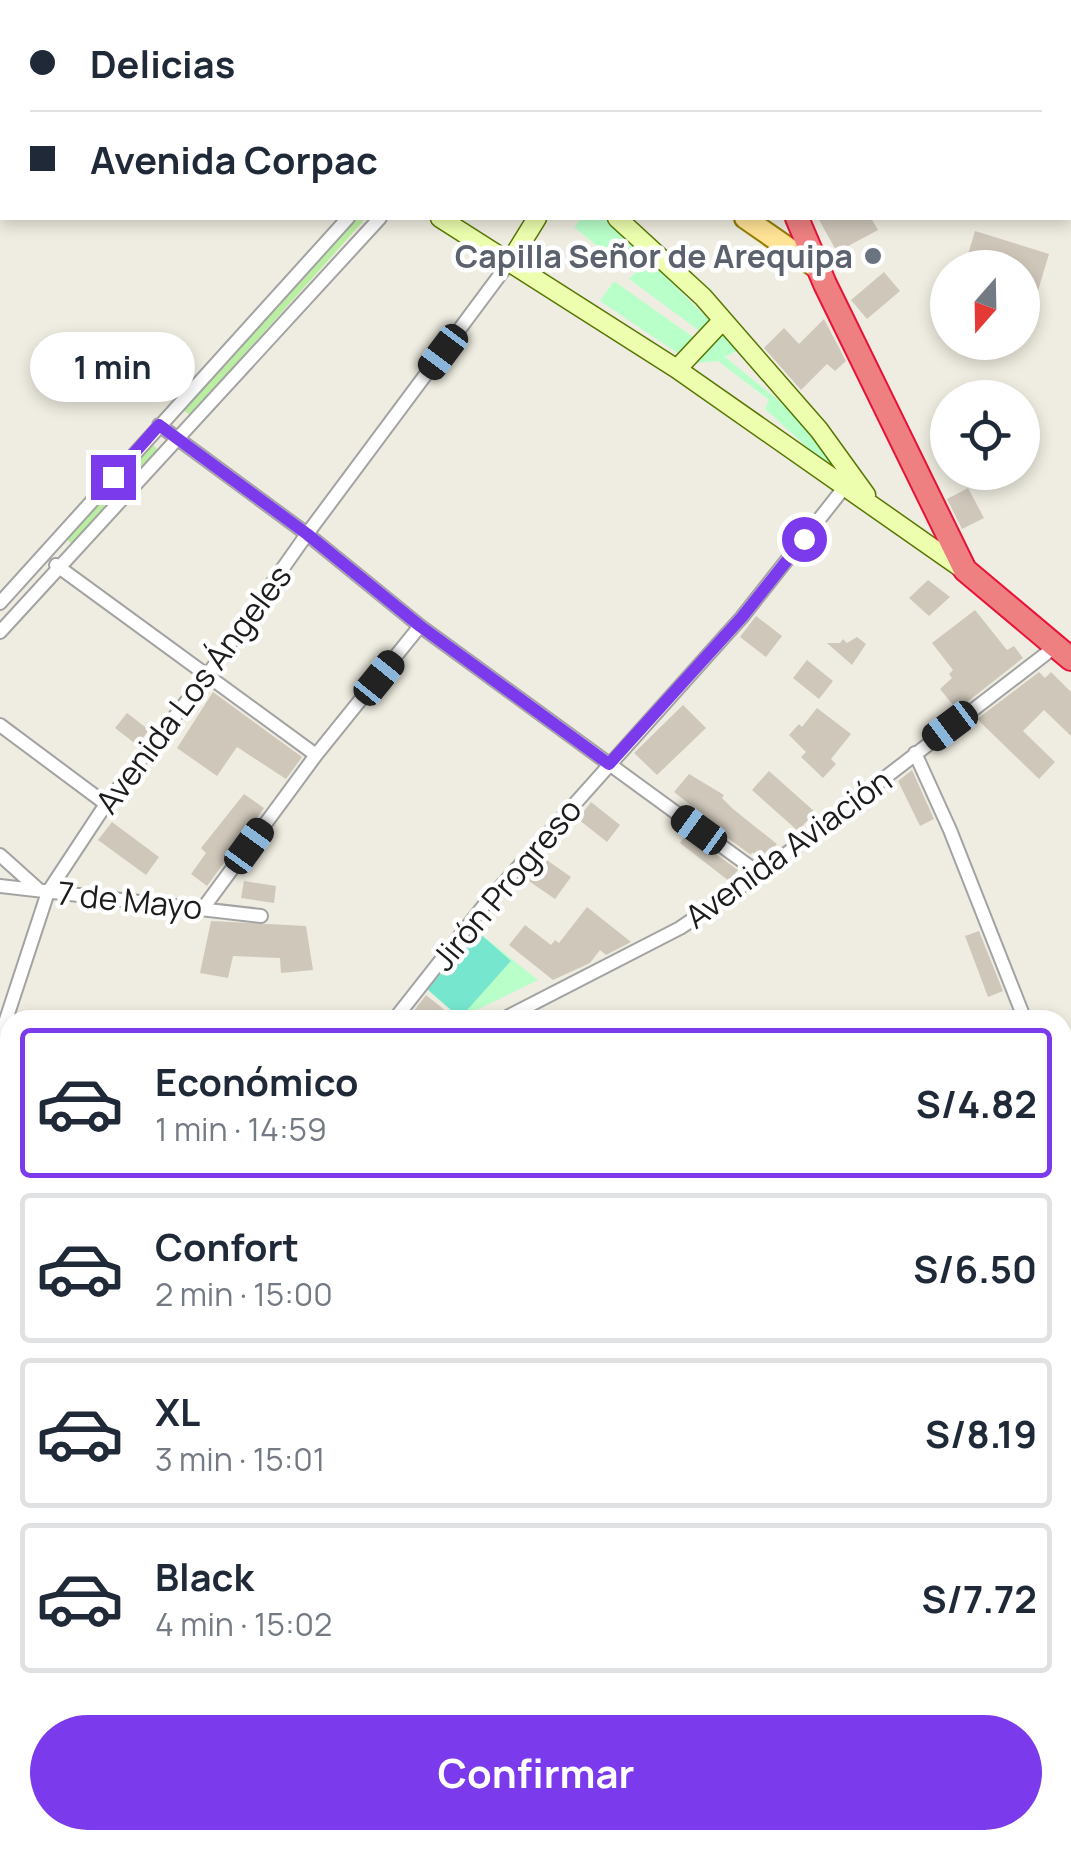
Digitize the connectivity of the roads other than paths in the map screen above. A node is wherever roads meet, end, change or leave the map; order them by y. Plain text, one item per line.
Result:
1 (346, 220) edge
2 (378, 220) edge
3 (443, 220) edge
4 (536, 220) edge
5 (619, 220) edge
6 (748, 220) edge
7 (798, 220) edge
8 (511, 260) junction
9 (818, 268) junction
10 (722, 321) junction
11 (677, 370) junction
12 (159, 425) junction
13 (176, 438) junction
14 (849, 482) junction
15 (307, 534) junction
16 (44, 556) junction
17 (59, 567) junction
18 (964, 570) junction
19 (0, 604) edge
20 (420, 626) junction
21 (0, 632) edge
22 (1064, 652) edge
23 (208, 673) junction
24 (0, 724) edge
25 (915, 753) junction
26 (316, 755) junction
27 (609, 764) junction
28 (106, 804) junction
29 (0, 855) edge
30 (760, 874) junction
31 (0, 886) edge
32 (44, 891) junction
33 (204, 907) junction
34 (261, 916) dead end
35 (8, 1010) edge
36 (402, 1010) edge
37 (520, 1010) edge
38 (1021, 1010) edge

1 - 12 street
2 - 13 street
3 - 8 street
4 - 8 street, Avenida Los Ángeles
5 - 10 street
6 - 9 main road
7 - 9 highway
8 - 11 street
8 - 15 street, Avenida Los Ángeles
9 - 18 highway
10 - 11 street
10 - 14 street
11 - 14 street
12 - 13 street
12 - 16 street
13 - 15 street
13 - 17 street
14 - 18 street
14 - 27 street, Jirón Progreso
15 - 20 street
15 - 23 street, Avenida Los Ángeles
16 - 17 street
16 - 19 street
17 - 21 street
17 - 23 street
18 - 22 highway
20 - 26 street
20 - 27 street
22 - 25 street, Avenida Aviación
23 - 26 street
23 - 28 street, Avenida Los Ángeles
24 - 28 street
25 - 30 street, Avenida Aviación
25 - 38 street
26 - 33 street
27 - 30 street
27 - 36 street, Jirón Progreso
28 - 32 street, Avenida Los Ángeles
29 - 32 street
30 - 37 street, Avenida Aviación
31 - 32 street, 7 de Mayo
32 - 33 street, 7 de Mayo
32 - 35 street, Avenida Los Ángeles
33 - 34 street, 7 de Mayo

